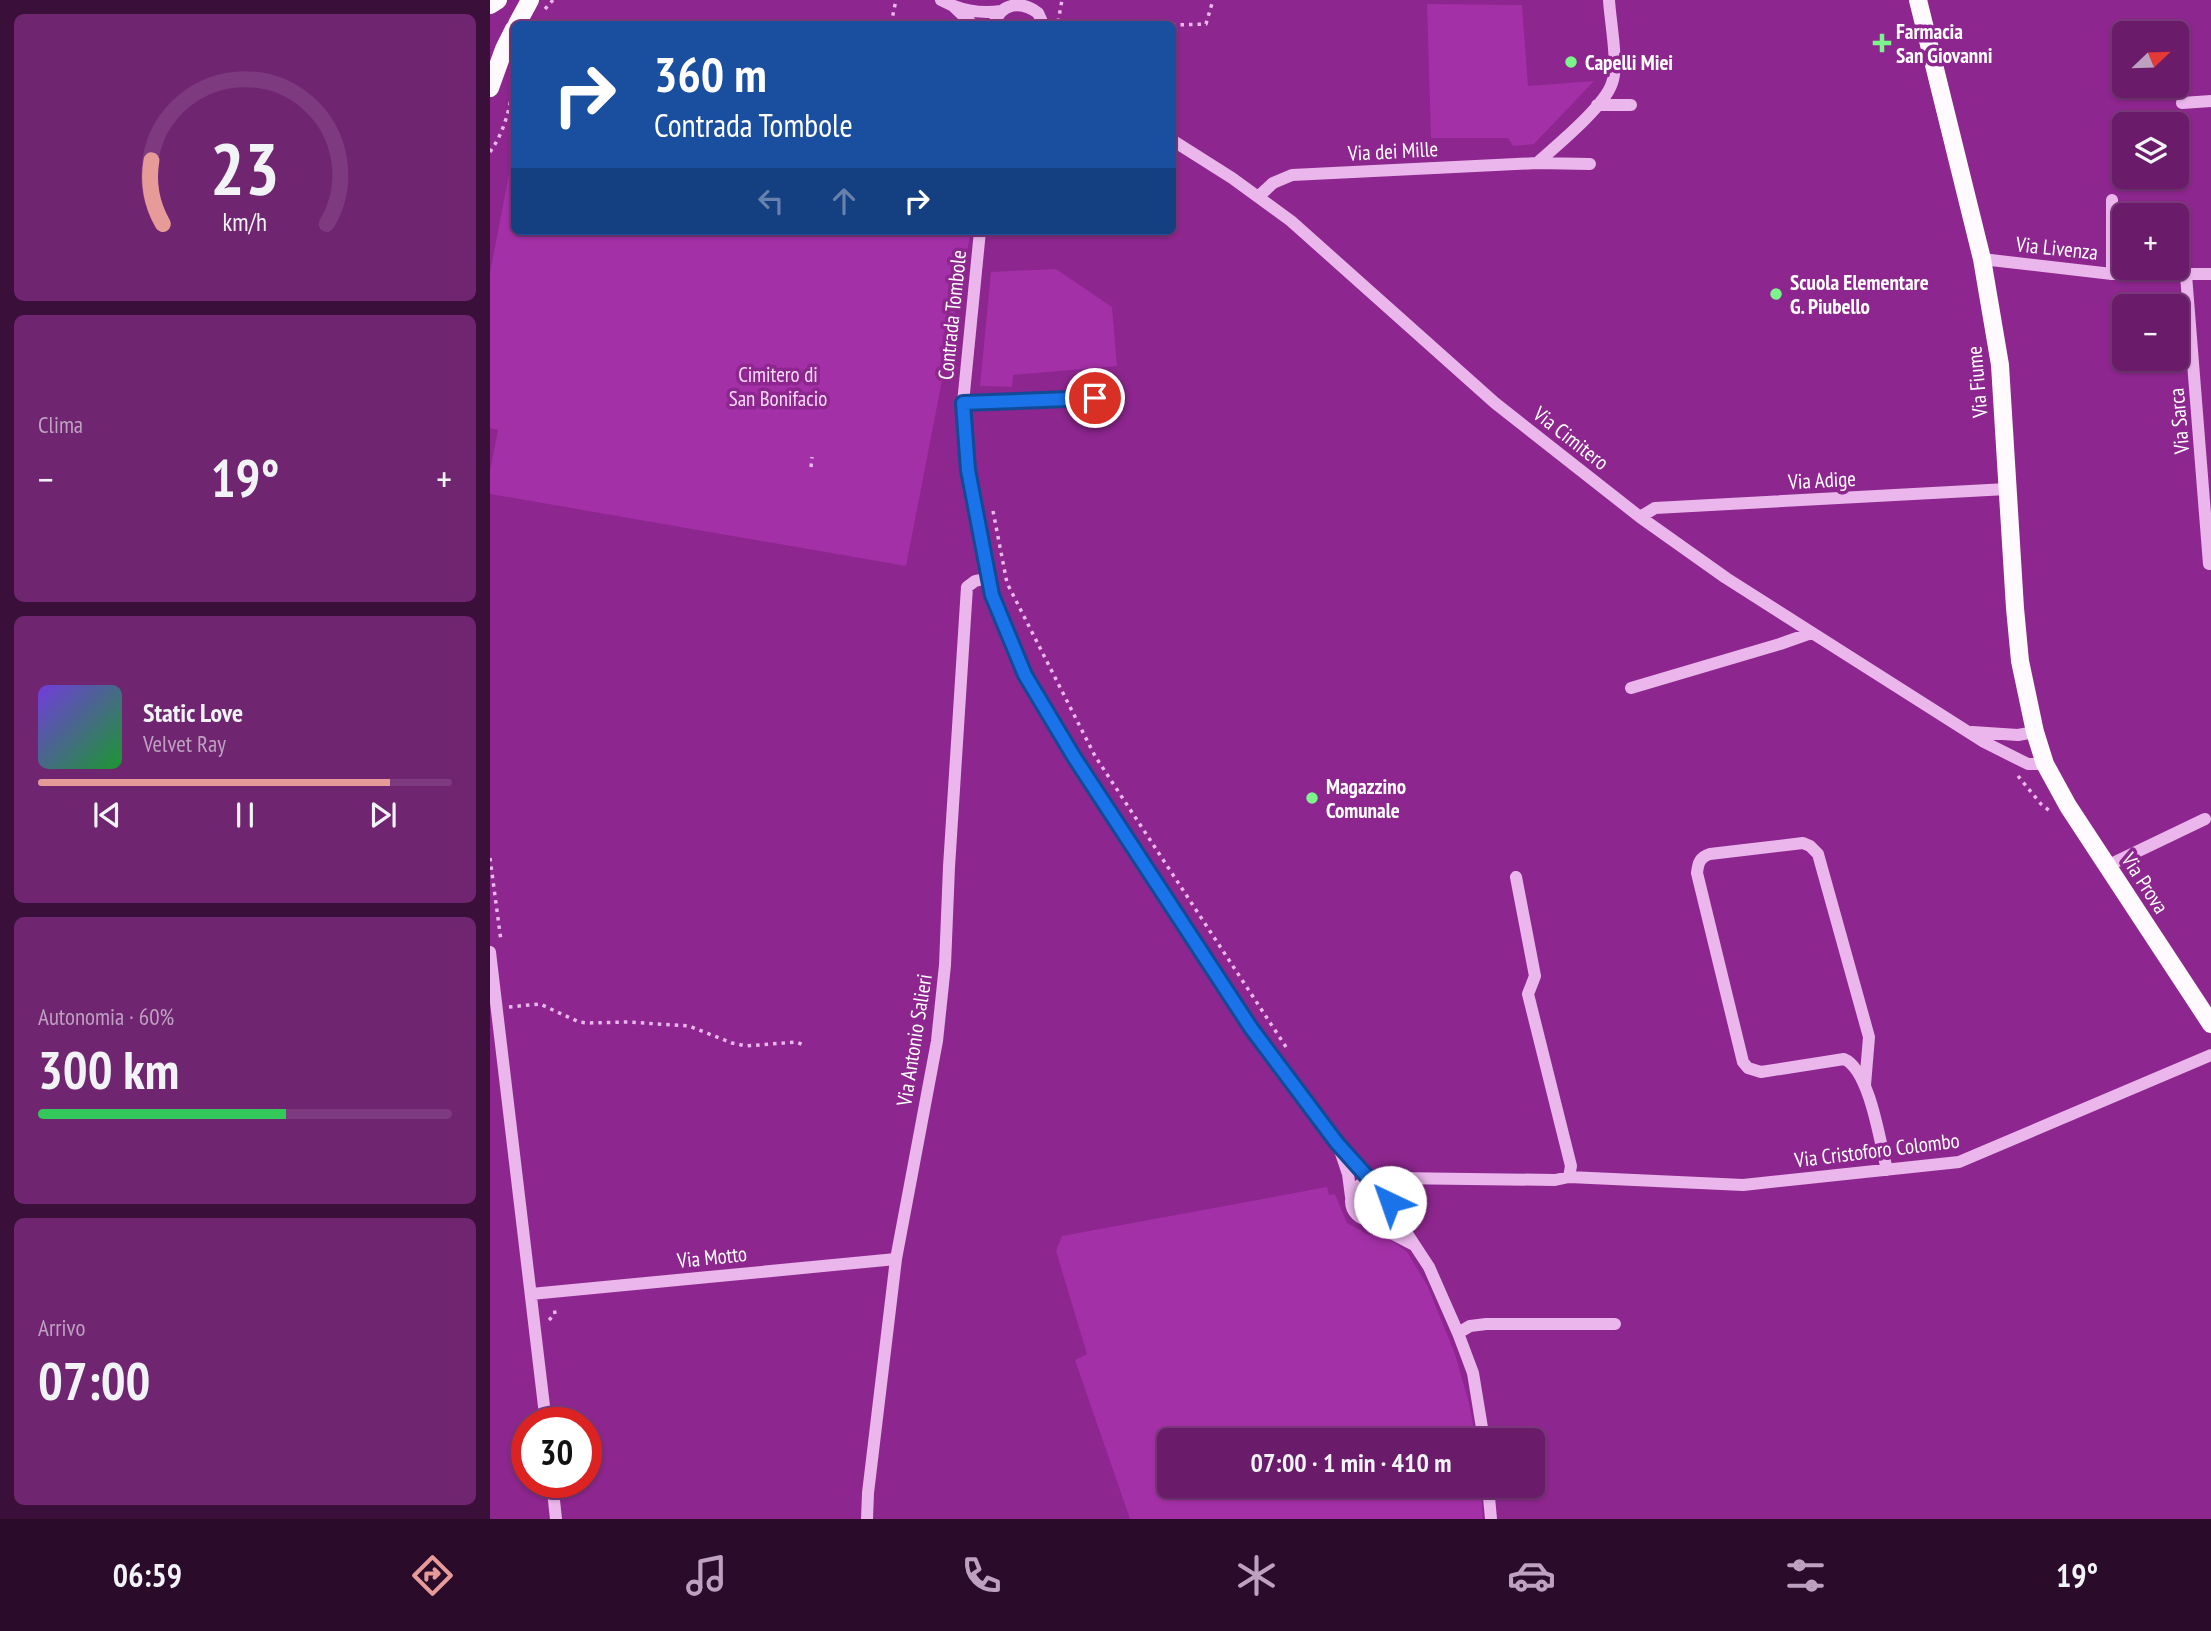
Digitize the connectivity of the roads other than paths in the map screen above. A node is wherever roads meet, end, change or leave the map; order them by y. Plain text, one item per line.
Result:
1 (498, 0) edge
2 (530, 0) edge
3 (1609, 0) edge
4 (1918, 0) edge
5 (947, 3) edge
6 (490, 5) edge
7 (1006, 6) edge
8 (1039, 12) edge
9 (519, 21) edge
10 (968, 21) edge
11 (996, 21) edge
12 (511, 36) edge
13 (490, 88) edge
14 (2211, 101) edge
15 (2182, 103) dead end
16 (1597, 105) junction
17 (1631, 105) dead end
18 (1176, 143) edge
19 (1537, 163) junction
20 (1590, 164) dead end
21 (1258, 197) junction
22 (980, 235) edge
23 (1982, 259) junction
24 (2112, 274) edge
25 (2211, 274) edge
26 (2189, 275) edge
27 (2186, 280) edge
28 (1119, 397) dead end
29 (963, 403) junction
30 (2007, 489) junction
31 (1640, 517) junction
32 (2209, 564) dead end
33 (989, 578) junction
34 (1811, 633) junction
35 (1631, 688) dead end
36 (1972, 732) junction
37 (2035, 732) junction
38 (2045, 764) junction
39 (2205, 819) dead end
40 (2107, 866) junction
41 (1516, 877) dead end
42 (490, 952) edge
43 (2211, 1024) edge
44 (1869, 1048) junction
45 (2211, 1055) edge
46 (1844, 1059) junction
47 (1865, 1084) junction
48 (1337, 1143) junction
49 (1887, 1170) junction
50 (1569, 1177) junction
51 (1411, 1178) junction
52 (1373, 1181) junction
53 (1351, 1197) junction
54 (1390, 1204) junction
55 (1366, 1219) junction
56 (1416, 1248) junction
57 (896, 1259) junction
58 (531, 1294) junction
59 (1615, 1325) dead end
60 (1458, 1333) junction
61 (544, 1407) edge
62 (1483, 1428) edge
63 (554, 1498) edge
64 (1489, 1498) edge
65 (556, 1519) edge
66 (867, 1519) edge
67 (1491, 1519) edge

1 - 6 main road
2 - 9 main road
3 - 16 street
4 - 23 main road, Via Fiume
5 - 7 street
5 - 10 street
7 - 8 street
7 - 11 street
12 - 13 main road
14 - 15 street
16 - 17 street
16 - 19 street
18 - 21 street, Via Cimitero
19 - 20 street, Via dei Mille
19 - 21 street, Via dei Mille
21 - 31 street, Via Cimitero
22 - 29 street, Contrada Tombole
23 - 24 street, Via Livenza
23 - 30 main road, Via Fiume
25 - 26 street, Via Livenza
27 - 32 street, Via Sarca
28 - 29 street, Contrada Tombole
29 - 33 street, Contrada Tombole
30 - 31 street, Via Adige
30 - 37 main road, Via Fiume
31 - 34 street, Via Cimitero
33 - 48 street, Contrada Tombole
33 - 57 street, Via Antonio Salieri
34 - 35 street
34 - 36 street, Via Cimitero
36 - 37 street, Via Cimitero
36 - 38 street, Via Cimitero
37 - 38 main road, Via Fiume
38 - 40 main road, Via Prova
39 - 40 street
40 - 43 main road, Via Prova
41 - 50 street
42 - 58 street
44 - 46 street
44 - 46 street
44 - 47 street
45 - 49 street, Via Cristoforo Colombo
46 - 47 street
47 - 49 street
48 - 52 street, Contrada Tombole
48 - 53 street, Contrada Tombole
49 - 50 street, Via Cristoforo Colombo
50 - 51 street, Via Cristoforo Colombo
51 - 52 street, Via Cristoforo Colombo
51 - 54 street
52 - 53 street
52 - 54 street
53 - 55 street
54 - 55 street
54 - 56 street
55 - 56 street
56 - 60 street
57 - 58 street, Via Motto
57 - 66 street, Via Antonio Salieri
58 - 61 street
59 - 60 street
60 - 62 street
63 - 65 street
64 - 67 street

